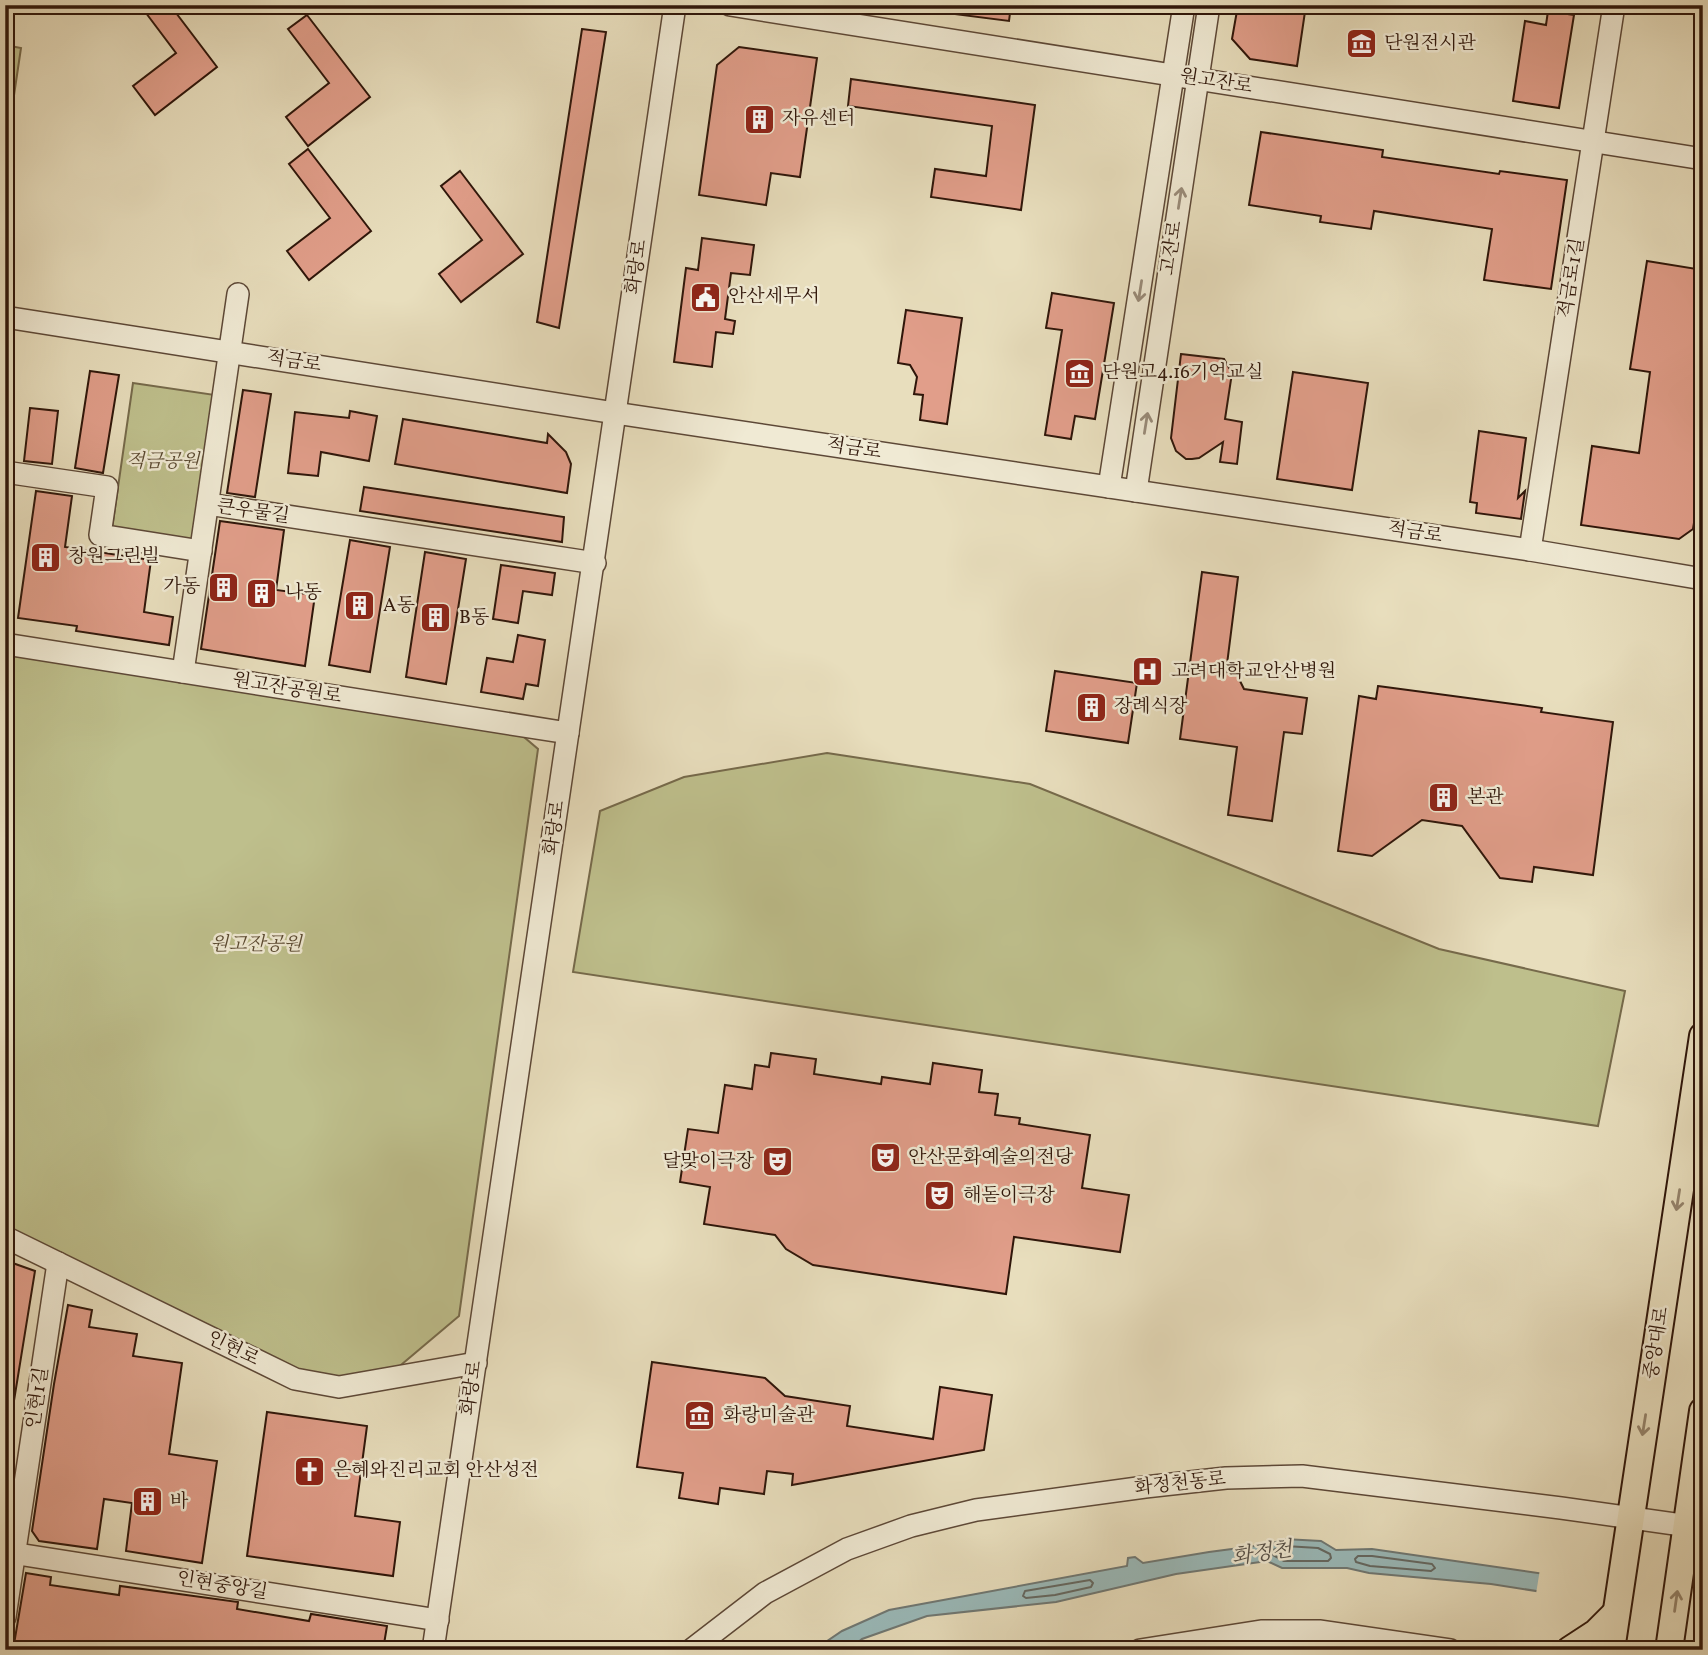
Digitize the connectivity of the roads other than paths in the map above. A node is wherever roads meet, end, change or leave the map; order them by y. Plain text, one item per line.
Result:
1 (675, 5) edge
2 (730, 5) edge
3 (1184, 5) edge
4 (1209, 5) edge
5 (1614, 5) edge
6 (1173, 75) junction
7 (1198, 79) junction
8 (1593, 142) junction
9 (1703, 159) edge
10 (238, 294) dead end
11 (5, 317) edge
12 (229, 352) junction
13 (615, 413) junction
14 (5, 471) edge
15 (1109, 487) junction
16 (1136, 491) junction
17 (208, 504) junction
18 (1530, 550) junction
19 (201, 551) junction
20 (595, 563) junction
21 (1703, 579) edge
22 (5, 644) edge
23 (183, 672) junction
24 (568, 733) junction
25 (1703, 1036) edge
26 (5, 1237) edge
27 (58, 1263) junction
28 (476, 1363) junction
29 (1703, 1411) edge
30 (1630, 1517) junction
31 (1694, 1527) edge
32 (10, 1553) edge
33 (5, 1617) edge
34 (438, 1620) junction
35 (1609, 1633) edge
36 (1670, 1648) edge
37 (433, 1650) edge
38 (691, 1650) edge
39 (1140, 1650) edge
40 (1450, 1650) edge
41 (1570, 1650) edge

1 - 13 street, 화랑로
2 - 6 street, 원고잔로
3 - 6 street, 고잔로
4 - 7 street, 고잔로
5 - 8 street, 적금로1길
6 - 7 street, 원고잔로
6 -> 15 street, 고잔로
7 - 8 street, 원고잔로
16 -> 7 street, 고잔로
8 - 9 street, 원고잔로
8 - 18 street, 적금로1길
10 - 12 street
11 - 12 street, 적금로
12 - 13 street, 적금로
12 - 17 street
13 - 15 street, 적금로
13 - 20 street, 화랑로
14 - 19 street
15 - 16 street, 적금로
16 - 18 street, 적금로
17 - 19 street, 큰우물길
17 - 20 street, 큰우물길
18 - 21 street, 적금로
19 - 23 street, 큰우물길
20 - 24 street, 화랑로
22 - 23 street, 원고잔공원로
23 - 24 street, 원고잔공원로
24 - 28 street, 화랑로
25 -> 30 main road, 중앙대로
26 - 27 street, 인현로
27 - 28 street, 인현로
27 - 32 street, 인현1길
28 - 34 street, 화랑로
29 - 31 main road
30 - 31 street, 화정천동로
30 - 35 main road, 중앙대로
30 - 38 street, 화정천동로
36 -> 31 main road
32 - 33 street, 인현1길
32 - 34 street, 인현중앙길
34 - 37 street, 화랑로
35 - 41 main road
39 - 40 street

